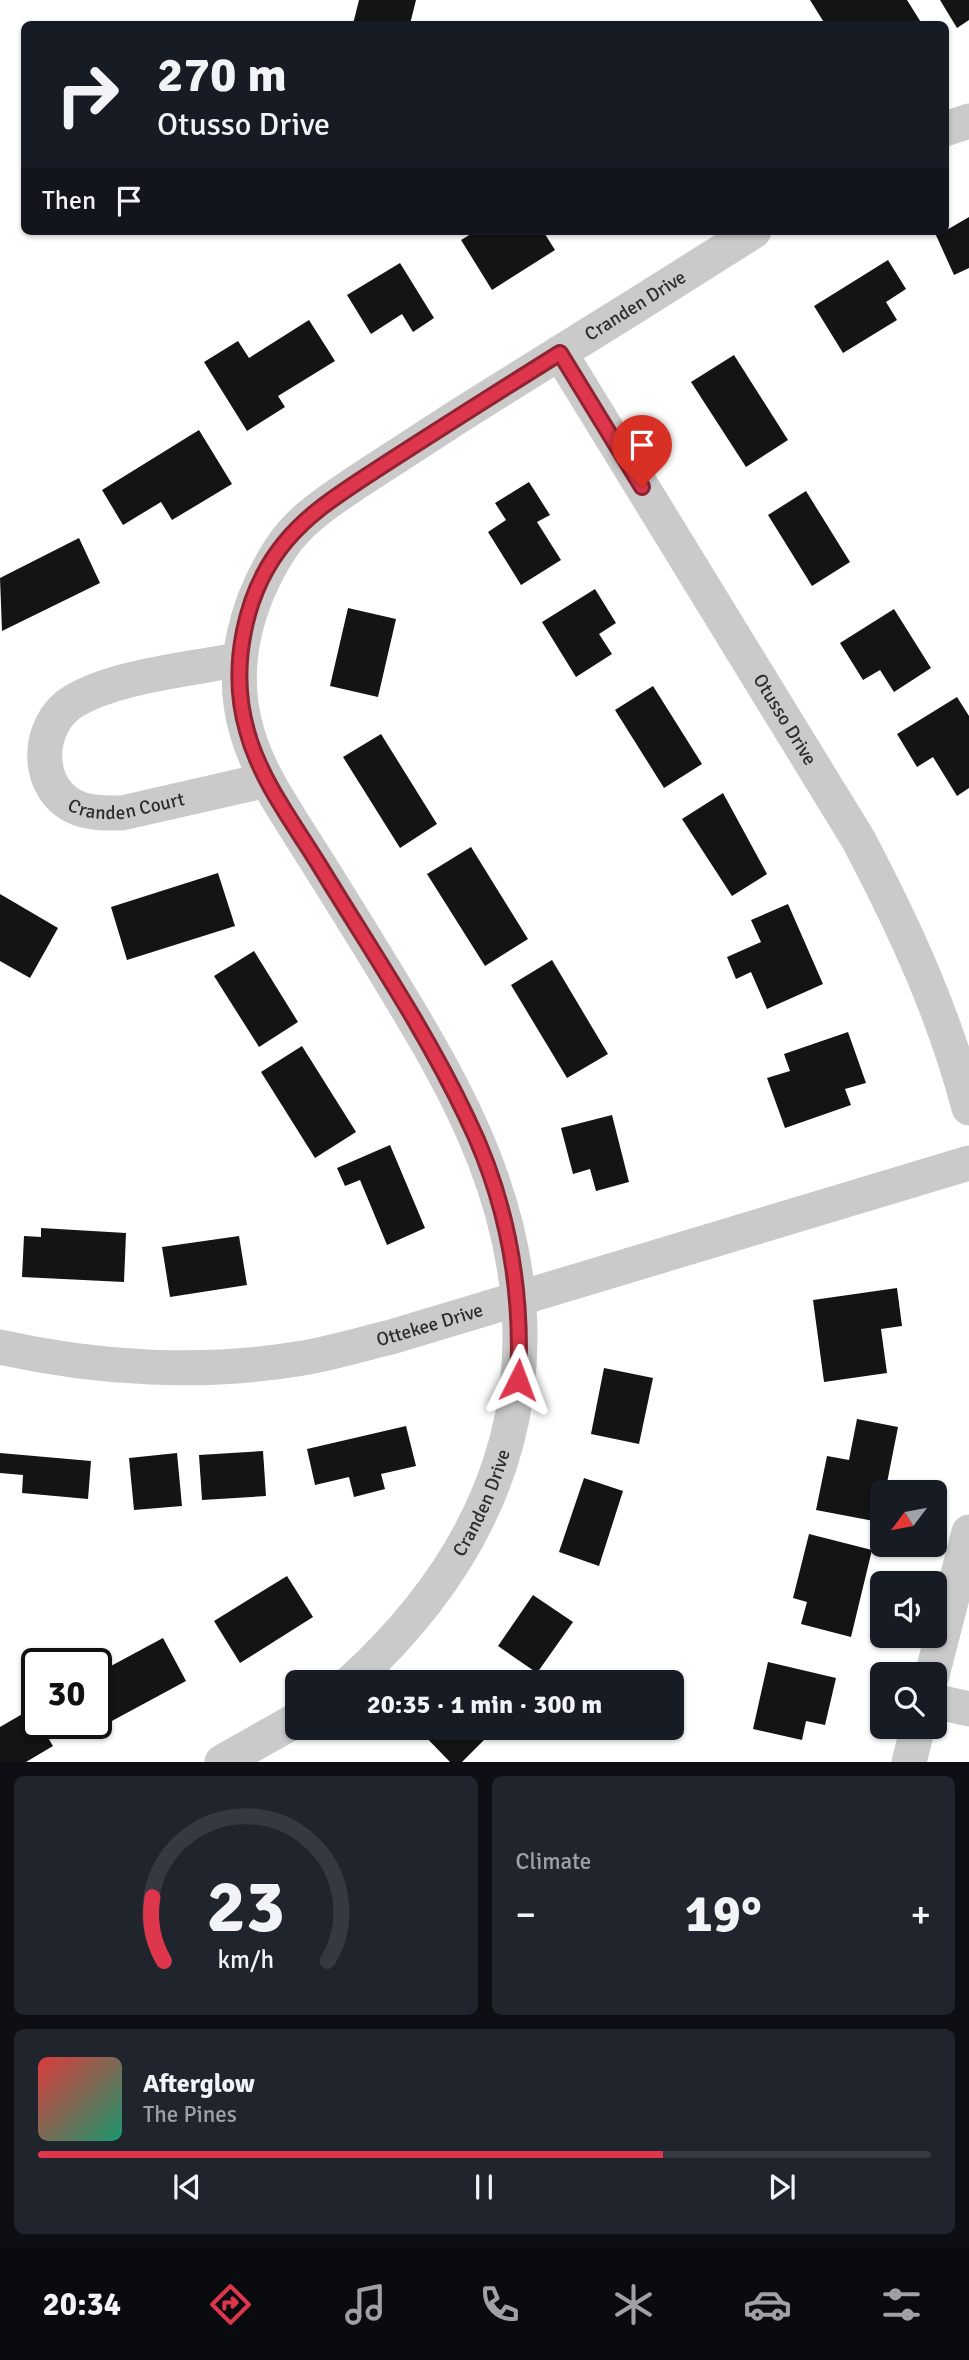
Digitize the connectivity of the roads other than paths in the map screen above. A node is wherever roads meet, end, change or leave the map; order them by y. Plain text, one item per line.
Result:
1 (969, 121) edge
2 (949, 128) edge
3 (748, 235) edge
4 (560, 353) junction
5 (240, 659) junction
6 (267, 780) junction
7 (969, 1108) edge
8 (969, 1163) edge
9 (518, 1297) junction
10 (0, 1347) edge
11 (969, 1532) edge
12 (935, 1662) edge
13 (364, 1670) edge
14 (947, 1704) edge
15 (969, 1709) edge
16 (285, 1726) edge
17 (915, 1739) edge
18 (222, 1762) edge
19 (909, 1762) edge

1 - 2 street
3 - 4 street, Cranden Drive
4 - 5 street, Cranden Drive
4 - 7 street, Otusso Drive
5 - 6 street, Cranden Drive
5 - 6 street, Cranden Court
6 - 9 street, Cranden Drive
8 - 9 street, Ottekee Drive
9 - 10 street, Ottekee Drive
9 - 13 street, Cranden Drive
11 - 12 street
14 - 15 street
16 - 18 street
17 - 19 street

